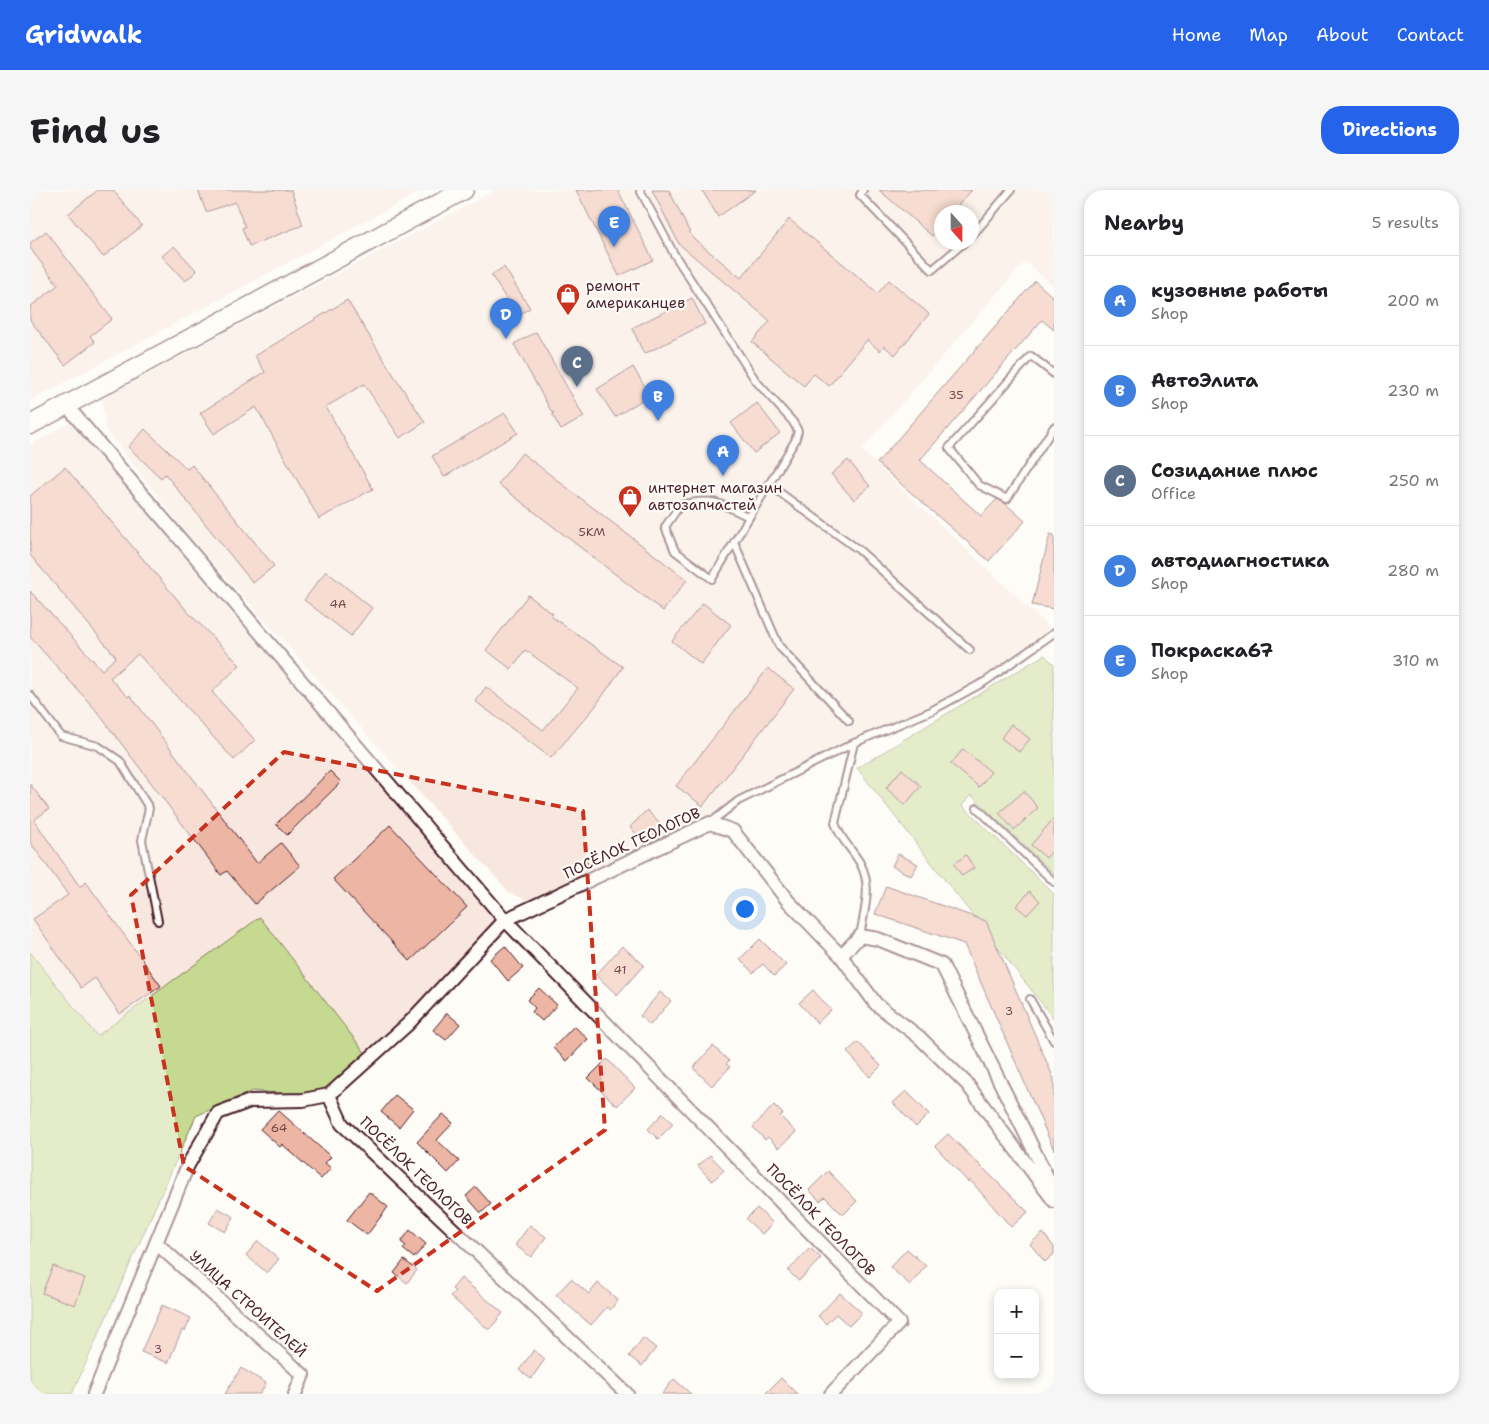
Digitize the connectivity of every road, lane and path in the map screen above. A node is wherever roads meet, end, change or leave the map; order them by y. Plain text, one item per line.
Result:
1 (640, 190) edge
2 (864, 190) edge
3 (1010, 190) edge
4 (457, 192) edge
5 (979, 228) edge
6 (956, 250) edge
7 (1054, 374) edge
8 (66, 405) junction
9 (30, 425) edge
10 (1054, 427) edge
11 (768, 484) junction
12 (749, 517) junction
13 (734, 542) junction
14 (1054, 633) edge
15 (970, 650) dead end
16 (30, 695) edge
17 (849, 722) dead end
18 (854, 743) junction
19 (977, 808) dead end
20 (710, 823) junction
21 (1054, 882) edge
22 (505, 920) junction
23 (158, 921) dead end
24 (860, 936) junction
25 (841, 956) junction
26 (1030, 999) dead end
27 (1054, 1041) edge
28 (329, 1096) junction
29 (1054, 1192) edge
30 (1054, 1200) edge
31 (156, 1243) junction
32 (94, 1394) edge
33 (295, 1394) edge
34 (627, 1394) edge
35 (831, 1394) edge

1 - 11 lane
2 - 6 lane
3 - 5 lane
4 - 8 street
7 - 10 lane
8 - 9 street
8 - 22 street
11 - 12 lane
11 - 15 lane
12 - 13 lane
12 - 13 lane
13 - 17 lane
14 - 18 lane
16 - 23 lane
18 - 20 lane
18 - 24 lane
19 - 21 lane
20 - 22 street, ПОСЁЛОК ГЕОЛОГОВ
20 - 25 street, ПОСЁЛОК ГЕОЛОГОВ
22 - 28 street, ПОСЁЛОК ГЕОЛОГОВ
22 - 35 street, ПОСЁЛОК ГЕОЛОГОВ
24 - 25 street
24 - 29 street
25 - 30 street, ПОСЁЛОК ГЕОЛОГОВ
26 - 27 lane
28 - 31 street
28 - 34 street, ПОСЁЛОК ГЕОЛОГОВ
31 - 32 street
31 - 33 street, УЛИЦА СТРОИТЕЛЕЙ

